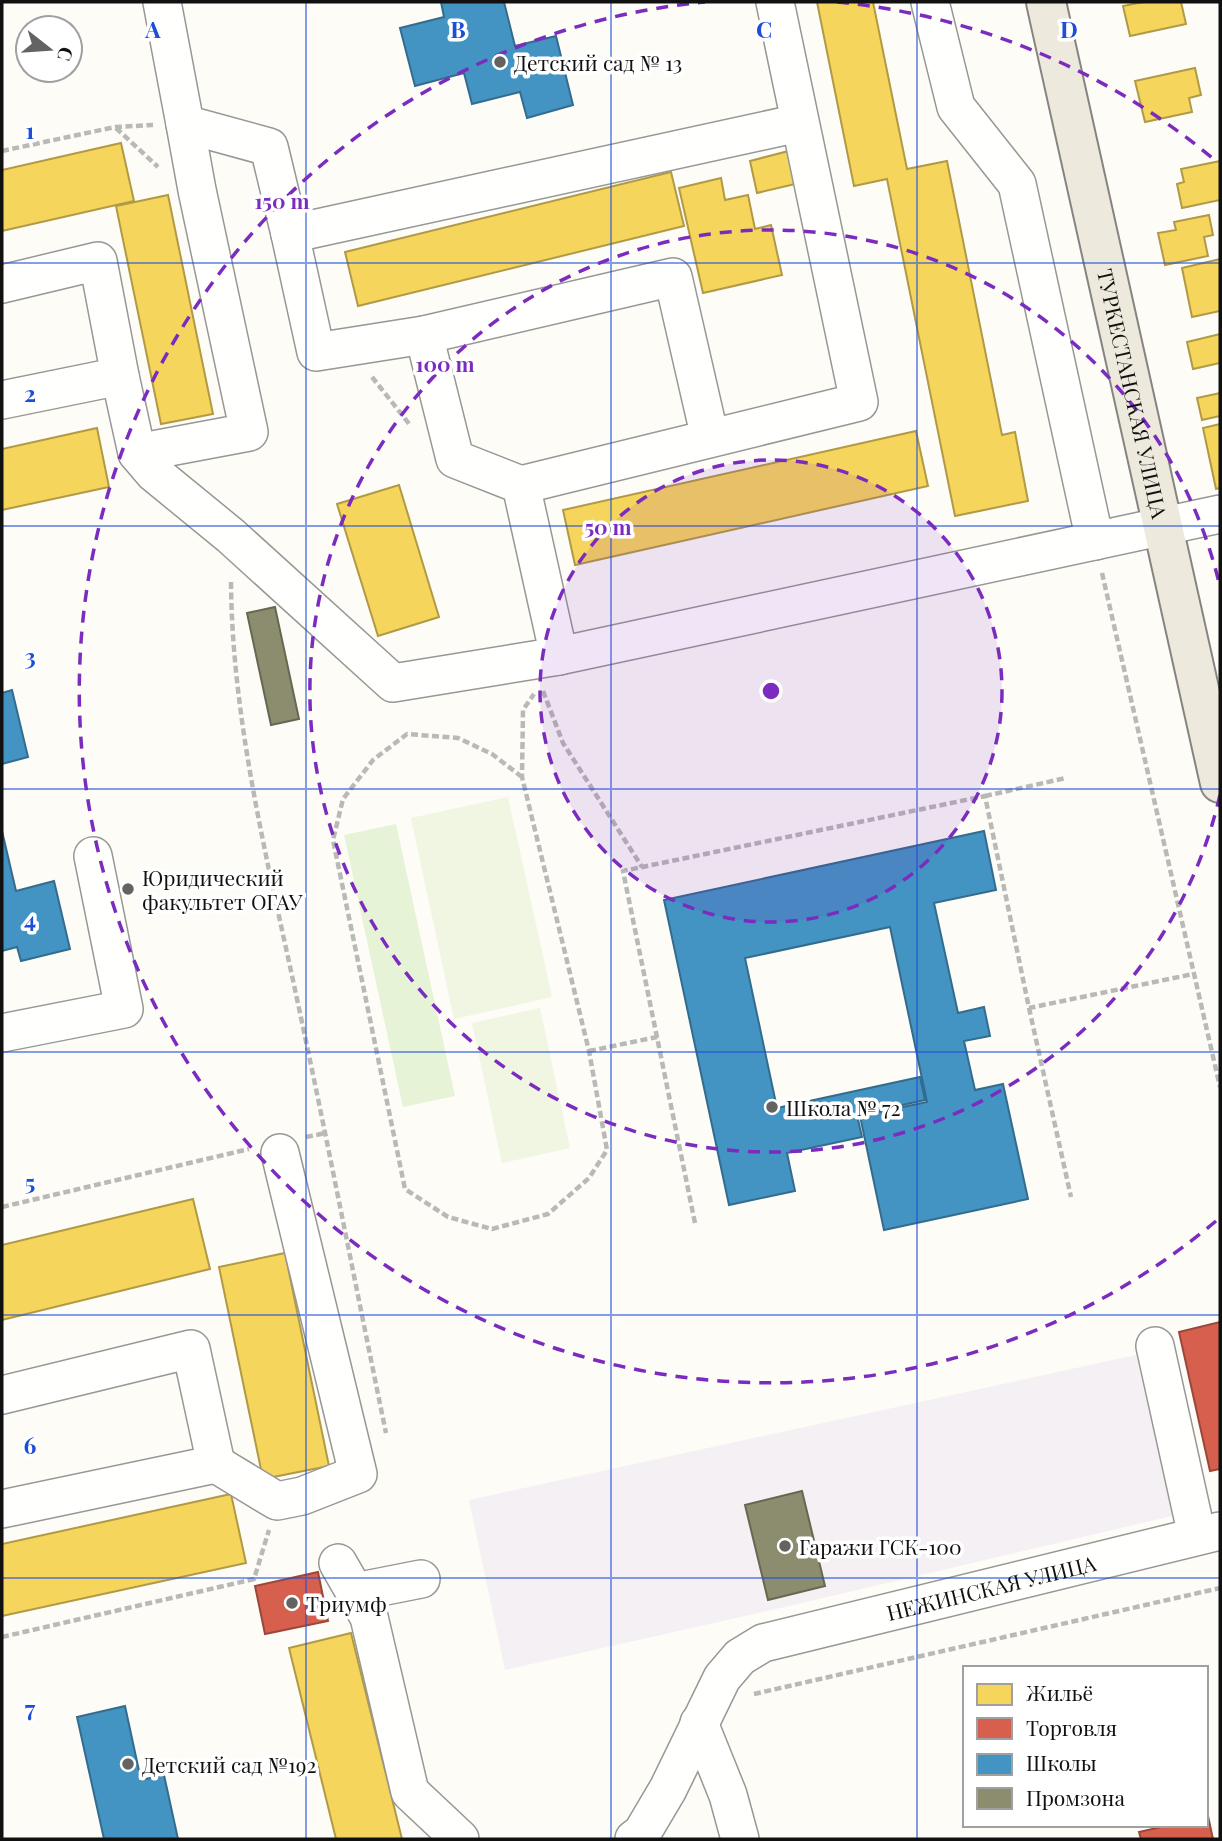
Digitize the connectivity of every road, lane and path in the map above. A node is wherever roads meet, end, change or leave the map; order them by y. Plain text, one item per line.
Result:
1 (162, 2) edge
2 (775, 2) edge
3 (930, 2) edge
4 (1046, 2) edge
5 (799, 123) junction
6 (185, 124) junction
7 (2, 151) edge
8 (290, 234) junction
9 (2, 284) edge
10 (424, 335) junction
11 (347, 347) junction
12 (120, 376) junction
13 (2, 400) edge
14 (413, 428) dead end
15 (710, 438) junction
16 (137, 453) junction
17 (521, 485) junction
18 (1220, 514) edge
19 (1163, 527) junction
20 (231, 536) junction
21 (1095, 541) junction
22 (559, 656) junction
23 (523, 777) junction
24 (1066, 778) dead end
25 (1220, 783) edge
26 (985, 796) junction
27 (93, 856) dead end
28 (642, 867) junction
29 (1193, 974) junction
30 (1029, 1008) junction
31 (2, 1033) edge
32 (657, 1037) junction
33 (589, 1051) junction
34 (1220, 1087) edge
35 (326, 1133) junction
36 (278, 1146) junction
37 (1071, 1197) dead end
38 (2, 1207) edge
39 (695, 1223) dead end
40 (1156, 1346) dead end
41 (2, 1395) edge
42 (386, 1434) dead end
43 (216, 1464) junction
44 (278, 1501) junction
45 (2, 1509) edge
46 (1209, 1533) edge
47 (421, 1579) dead end
48 (1220, 1588) edge
49 (2, 1637) edge
50 (750, 1695) dead end
51 (699, 1723) junction
52 (460, 1839) edge
53 (634, 1839) edge
54 (740, 1839) edge

1 - 6 street
2 - 5 street
3 - 21 street
4 - 19 main road, ТУРКЕСТАНСКАЯ УЛИЦА
5 - 8 street
5 - 15 street
6 - 7 path
6 - 8 street
6 - 16 street
8 - 11 street
9 - 12 street
10 - 11 street
10 - 15 street
10 - 17 street
11 - 14 path
12 - 13 street
12 - 16 street
15 - 17 street
16 - 20 street
17 - 22 street
18 - 19 street
19 - 21 street
19 - 25 main road, ТУРКЕСТАНСКАЯ УЛИЦА
20 - 22 street
20 - 35 path
21 - 22 street
21 - 29 path
23 - 28 path
23 - 33 path
23 - 33 path
24 - 26 path
26 - 28 path
26 - 30 path
27 - 31 street
28 - 32 path
29 - 30 path
29 - 34 path
30 - 37 path
32 - 33 path
32 - 39 path
35 - 36 path
35 - 42 path
36 - 38 path
36 - 44 street
40 - 46 street
41 - 43 street
43 - 44 street
43 - 45 street
44 - 49 path
46 - 51 street, НЕЖИНСКАЯ УЛИЦА
47 - 52 street
48 - 50 path
51 - 53 street
51 - 54 street

